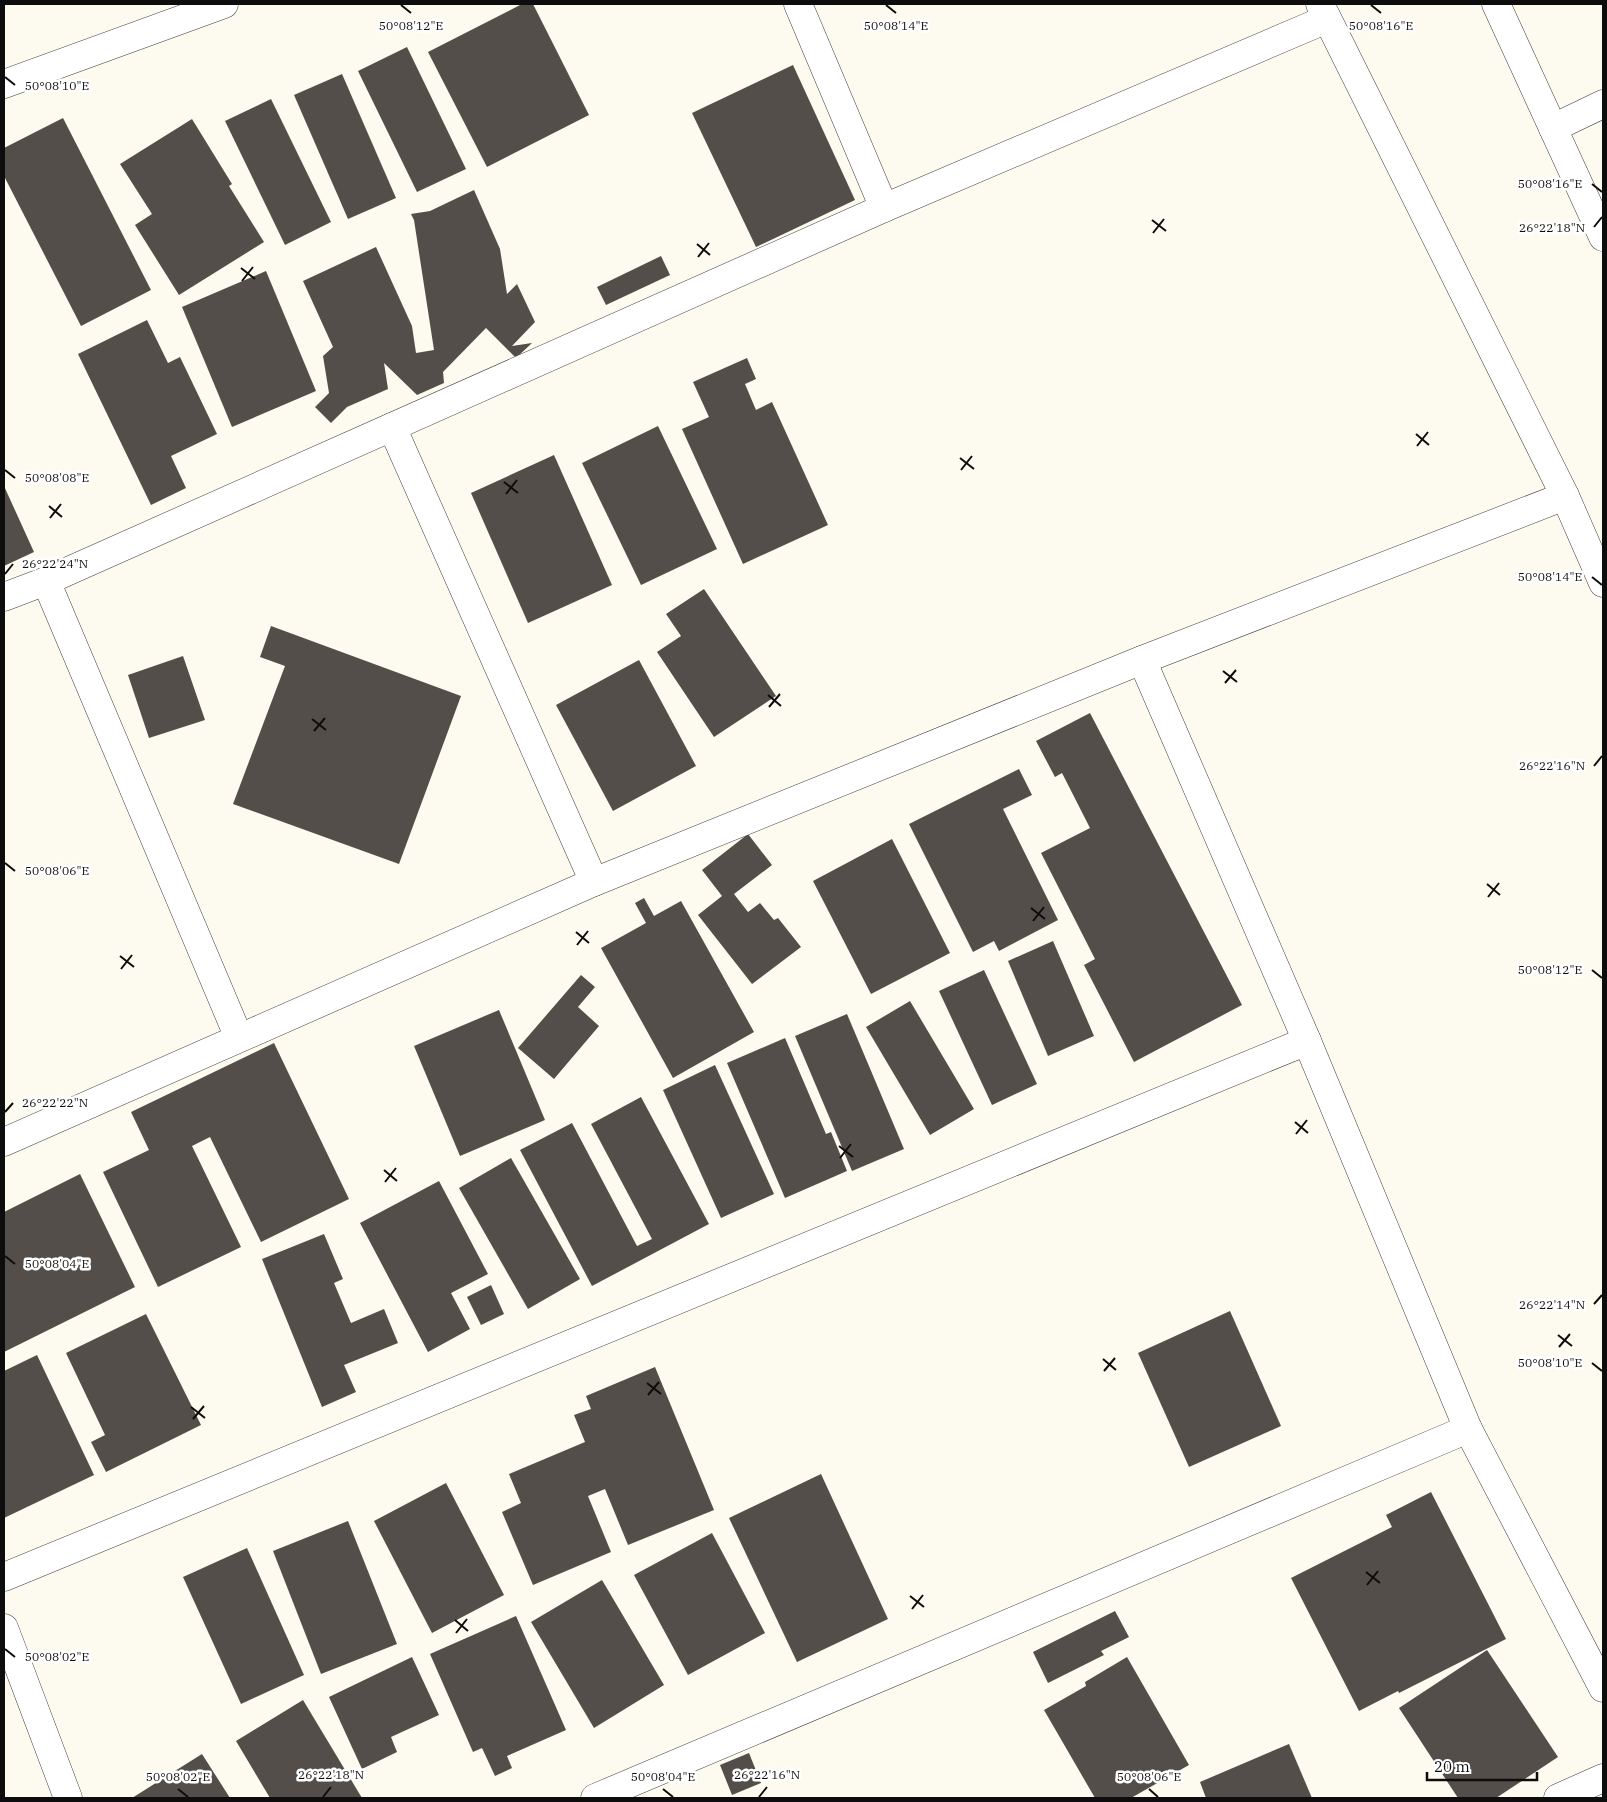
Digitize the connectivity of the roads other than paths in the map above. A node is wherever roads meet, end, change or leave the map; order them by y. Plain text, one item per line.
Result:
1 (224, 4) edge
2 (798, 4) edge
3 (1496, 4) edge
4 (1324, 11) edge
5 (4, 84) edge
6 (1603, 104) edge
7 (1553, 128) junction
8 (884, 208) junction
9 (1603, 237) edge
10 (392, 427) junction
11 (1565, 496) junction
12 (46, 581) junction
13 (1603, 583) edge
14 (4, 597) edge
15 (1142, 660) junction
16 (594, 882) junction
17 (239, 1038) junction
18 (1307, 1041) junction
19 (4, 1142) edge
20 (1468, 1429) junction
21 (4, 1577) edge
22 (4, 1628) edge
23 (1603, 1688) edge
24 (1603, 1778) edge
25 (68, 1798) edge
26 (595, 1798) edge
27 (1558, 1798) edge

1 - 5 street
2 - 8 street
3 - 7 street
4 - 8 street
4 - 11 street
6 - 7 street
7 - 9 street
8 - 10 street
10 - 12 street
10 - 16 street
11 - 13 street
11 - 15 street
12 - 14 street
12 - 17 street
15 - 16 street
15 - 18 street
16 - 17 street
17 - 19 street
18 - 20 street
18 - 21 street
20 - 23 street
20 - 26 street
22 - 25 street
24 - 27 street

